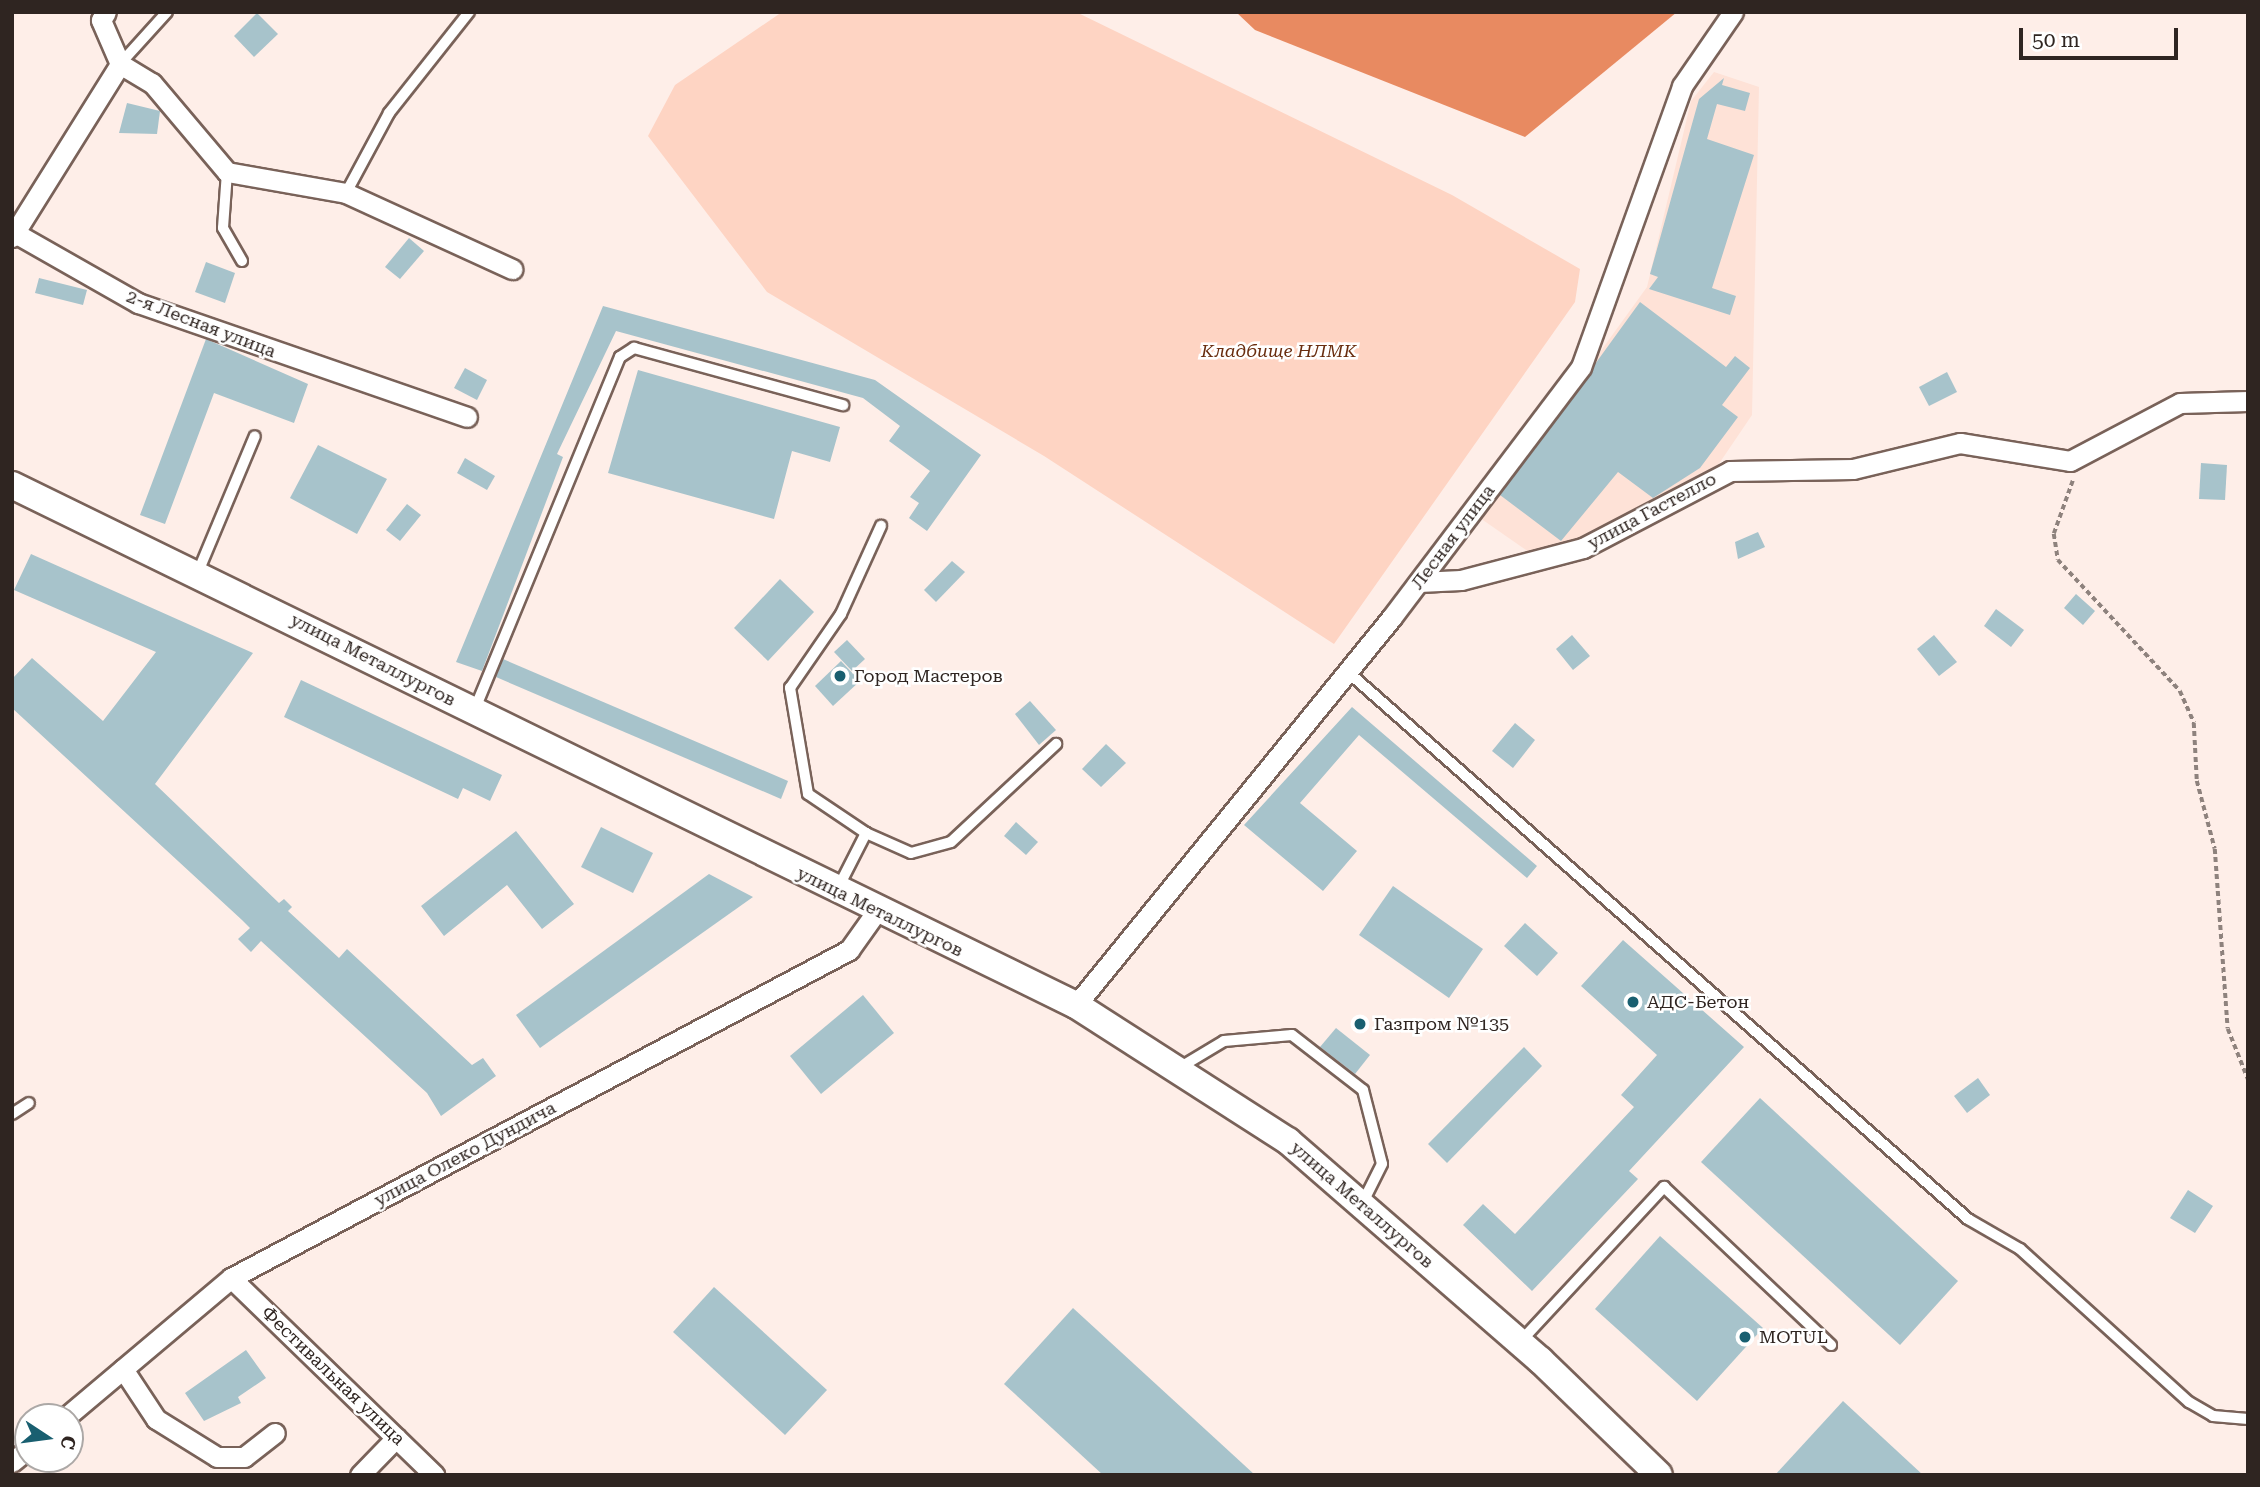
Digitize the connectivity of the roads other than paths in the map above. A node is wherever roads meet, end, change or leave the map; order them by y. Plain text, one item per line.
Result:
1 (167, 12) edge
2 (469, 12) edge
3 (1733, 12) edge
4 (99, 15) edge
5 (120, 64) junction
6 (227, 173) junction
7 (346, 193) junction
8 (13, 235) edge
9 (243, 261) dead end
10 (512, 269) dead end
11 (2248, 401) edge
12 (843, 405) dead end
13 (467, 417) dead end
14 (256, 436) dead end
15 (12, 485) edge
16 (12, 497) edge
17 (64, 506) junction
18 (881, 526) dead end
19 (198, 572) junction
20 (1419, 582) junction
21 (1348, 672) junction
22 (474, 711) junction
23 (1056, 744) dead end
24 (866, 833) junction
25 (836, 892) junction
26 (876, 912) junction
27 (1076, 1005) junction
28 (1179, 1068) junction
29 (29, 1103) dead end
30 (12, 1114) edge
31 (1362, 1205) junction
32 (231, 1278) junction
33 (1520, 1343) junction
34 (1831, 1345) dead end
35 (123, 1369) junction
36 (83, 1403) edge
37 (2248, 1419) edge
38 (275, 1433) dead end
39 (397, 1438) junction
40 (360, 1475) edge
41 (434, 1475) edge
42 (1659, 1475) edge

1 - 5 lane
2 - 7 lane
3 - 20 street, Лесная улица
4 - 5 street
5 - 6 street
5 - 8 street, 2-я Лесная улица
6 - 7 street
6 - 9 lane
7 - 10 street
8 - 13 street, 2-я Лесная улица
11 - 20 street, улица Гастелло
12 - 22 lane
14 - 19 lane
15 - 17 main road, улица Металлургов
16 - 17 main road
17 - 19 main road, улица Металлургов
18 - 24 lane
19 - 22 main road, улица Металлургов
20 - 21 street, Лесная улица
21 - 27 street, Лесная улица
21 - 37 lane
22 - 25 main road, улица Металлургов
23 - 24 lane
24 - 25 lane
25 - 26 main road, улица Металлургов
26 - 27 main road, улица Металлургов
26 - 32 street, улица Олеко Дундича
27 - 28 main road, улица Металлургов
28 - 31 main road, улица Металлургов
28 - 31 lane
29 - 30 lane
31 - 33 main road, улица Металлургов
32 - 35 street, улица Олеко Дундича
32 - 39 street, Фестивальная улица
33 - 34 lane
33 - 42 main road, улица Металлургов
35 - 36 street, улица Олеко Дундича
35 - 38 street
39 - 40 street
39 - 41 street, Фестивальная улица

